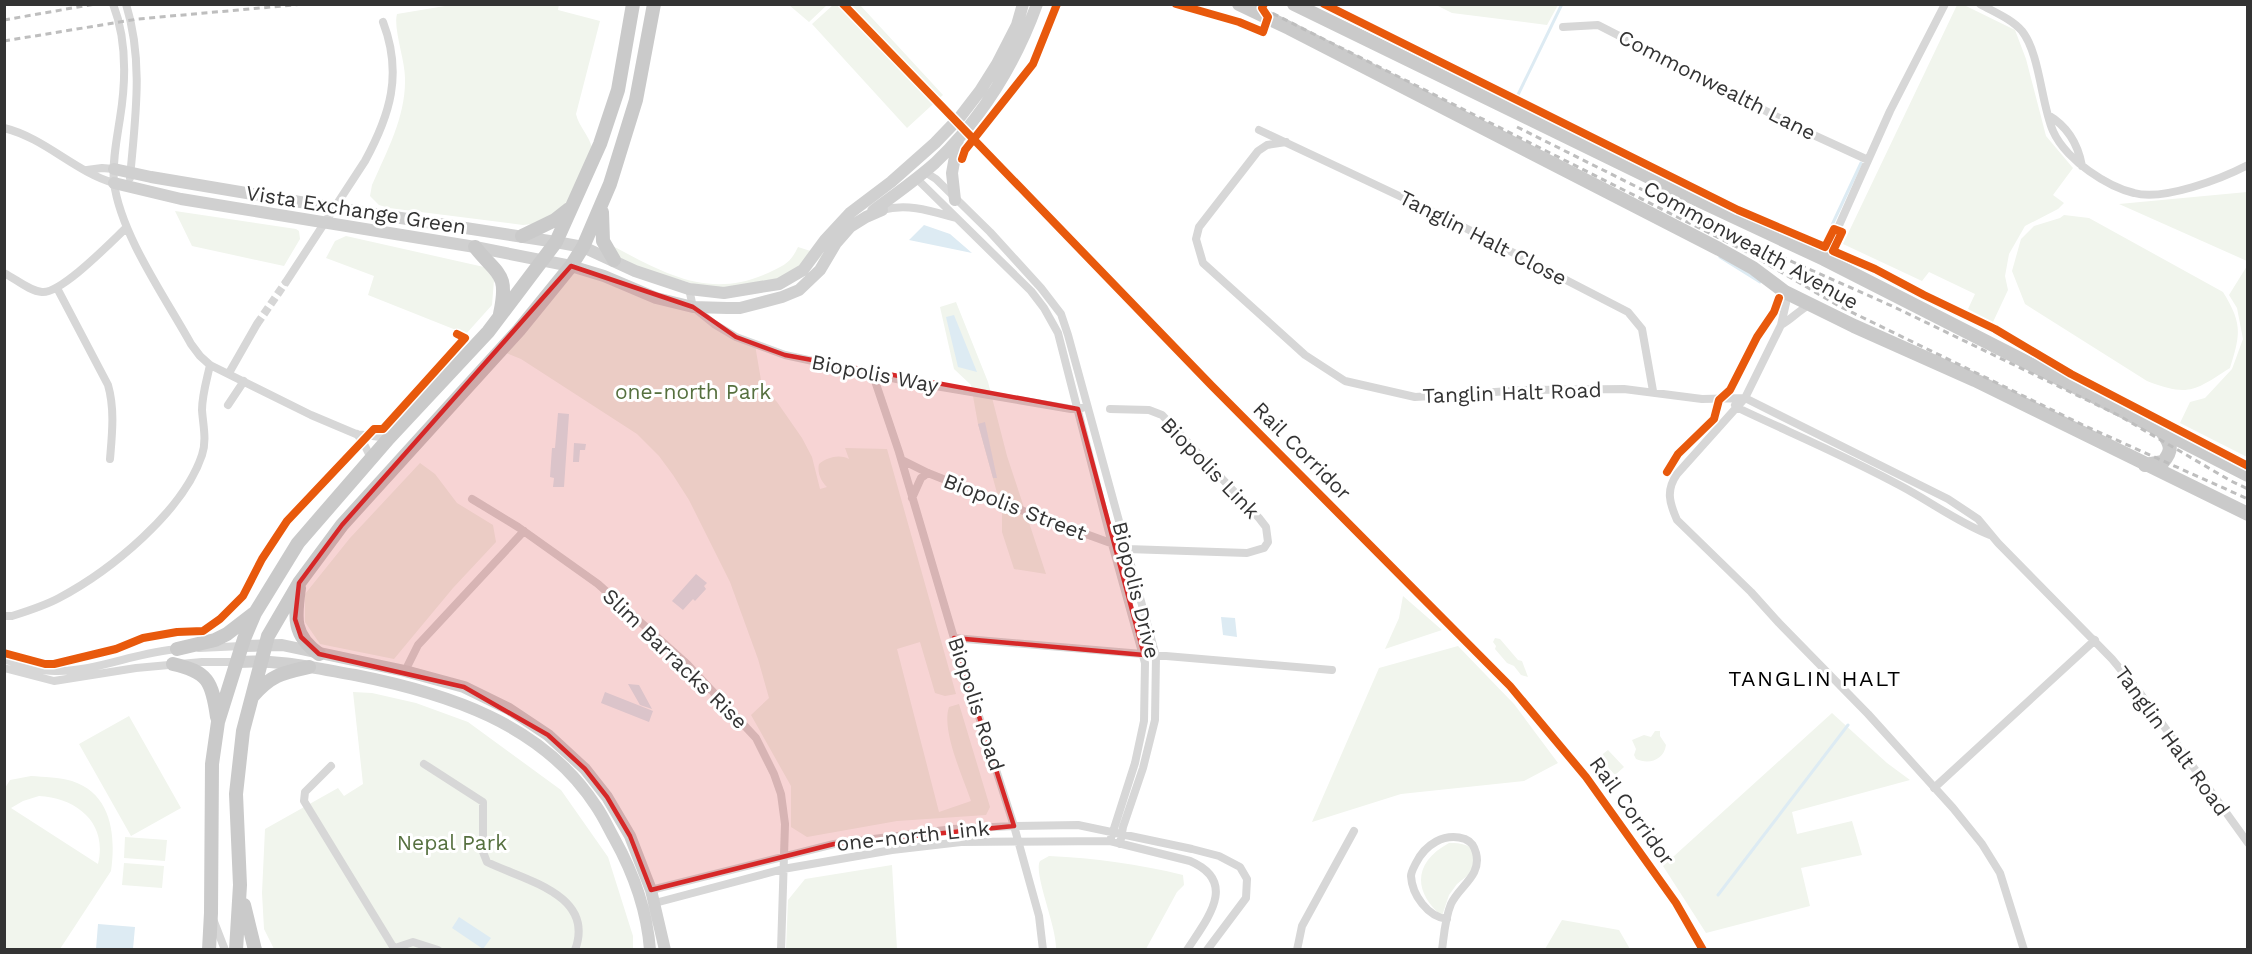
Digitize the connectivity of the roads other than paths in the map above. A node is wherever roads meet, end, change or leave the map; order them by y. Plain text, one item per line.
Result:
1 (113, 4) edge
2 (126, 4) edge
3 (633, 4) edge
4 (654, 4) edge
5 (1023, 4) edge
6 (1037, 4) edge
7 (1239, 4) edge
8 (1293, 4) edge
9 (1945, 4) edge
10 (1980, 4) edge
11 (383, 22) dead end
12 (1563, 27) dead end
13 (4, 128) edge
14 (1259, 130) dead end
15 (958, 140) junction
16 (1286, 142) junction
17 (1868, 160) junction
18 (911, 165) junction
19 (2247, 165) edge
20 (114, 169) junction
21 (86, 170) junction
22 (130, 172) junction
23 (920, 175) junction
24 (114, 183) junction
25 (129, 187) junction
26 (955, 200) junction
27 (603, 201) junction
28 (574, 204) junction
29 (336, 208) junction
30 (882, 210) joint
31 (866, 217) junction
32 (959, 219) junction
33 (325, 222) junction
34 (126, 228) junction
35 (522, 236) junction
36 (556, 242) junction
37 (582, 247) junction
38 (475, 248) junction
39 (1824, 259) junction
40 (543, 260) junction
41 (614, 260) junction
42 (571, 266) junction
43 (4, 273) edge
44 (286, 282) tunnel mouth
45 (57, 288) junction
46 (688, 289) junction
47 (1785, 291) junction
48 (1812, 304) junction
49 (693, 307) junction
50 (499, 319) junction
51 (257, 324) tunnel mouth
52 (1781, 325) junction
53 (210, 365) junction
54 (228, 373) junction
55 (873, 375) junction
56 (243, 381) junction
57 (1653, 391) junction
58 (1745, 398) junction
59 (1730, 400) junction
60 (228, 405) dead end
61 (1088, 407) junction
62 (1738, 408) junction
63 (1078, 409) junction
64 (1110, 409) dead end
65 (2162, 431) junction
66 (356, 434) junction
67 (388, 438) junction
68 (371, 458) junction
69 (110, 459) dead end
70 (902, 460) junction
71 (2145, 465) junction
72 (928, 473) junction
73 (2247, 475) edge
74 (912, 498) junction
75 (472, 499) dead end
76 (2247, 514) edge
77 (524, 531) junction
78 (1268, 534) joint
79 (1991, 535) junction
80 (1112, 544) junction
81 (1127, 549) junction
82 (299, 583) junction
83 (255, 612) junction
84 (4, 616) edge
85 (954, 638) junction
86 (2095, 640) junction
87 (264, 645) junction
88 (242, 646) junction
89 (177, 649) junction
90 (318, 654) junction
91 (1144, 655) junction
92 (1156, 656) junction
93 (4, 659) edge
94 (260, 660) junction
95 (238, 662) junction
96 (173, 664) junction
97 (309, 667) junction
98 (4, 668) edge
99 (1332, 670) dead end
100 (405, 671) junction
101 (250, 699) junction
102 (218, 722) junction
103 (424, 764) dead end
104 (331, 766) dead end
105 (1934, 788) junction
106 (1014, 826) junction
107 (1354, 831) dead end
108 (1117, 832) junction
109 (1110, 841) junction
110 (1018, 842) junction
111 (2247, 843) edge
112 (1120, 844) junction
113 (783, 856) junction
114 (783, 869) junction
115 (240, 885) junction
116 (644, 892) junction
117 (649, 905) junction
118 (211, 913) junction
119 (1447, 919) junction
120 (395, 949) edge
121 (209, 950) edge
122 (225, 950) edge
123 (236, 950) edge
124 (255, 950) edge
125 (438, 950) edge
126 (575, 950) edge
127 (650, 950) edge
128 (665, 950) edge
129 (781, 950) edge
130 (1043, 950) edge
131 (1187, 950) edge
132 (1207, 950) edge
133 (1297, 950) edge
134 (1442, 950) edge
135 (2024, 950) edge

1 - 20 street
2 - 22 street
3 - 28 main road
4 - 27 main road
5 - 18 street, Vista Exchange Green
6 - 15 street
7 - 47 main road, Commonwealth Avenue
8 - 39 main road, Commonwealth Avenue
9 - 17 street
10 - 19 street
11 - 29 street
12 - 17 street, Commonwealth Lane
13 - 21 street
14 - 16 street, Tanglin Halt Close
15 - 23 street
15 - 26 street
16 - 57 street, Tanglin Halt Close
16 - 57 street, Tanglin Halt Road
17 - 39 street
18 - 23 street
18 - 46 street, Vista Exchange Green
20 - 21 street
20 - 22 street, Vista Exchange Green
20 - 24 street
21 - 24 street
22 - 25 street
22 - 29 street, Vista Exchange Green
23 - 26 street, Biopolis Drive
23 - 31 street
23 - 32 street, Biopolis Drive
24 - 25 street, Vista Exchange Green
24 - 34 street
25 - 33 street, Vista Exchange Green
26 - 61 street, Biopolis Drive
27 - 37 main road
27 - 41 main road
28 - 35 main road
28 - 36 main road
29 - 33 street
29 - 35 street, Vista Exchange Green
30 - 31 street
30 - 32 street
31 - 49 street, Vista Exchange Green
32 - 63 street, Biopolis Drive
33 - 38 street, Vista Exchange Green
33 - 44 street
34 - 45 street
34 - 53 street
35 - 36 street, Vista Exchange Green
36 - 37 street, Vista Exchange Green
36 - 40 main road
37 - 41 street, Vista Exchange Green
37 - 42 main road
38 - 40 street, Vista Exchange Green
38 - 50 main road
39 - 65 main road, Commonwealth Avenue
40 - 42 street, Vista Exchange Green
40 - 50 main road
41 - 46 street, Vista Exchange Green
42 - 49 street, Vista Exchange Green
42 - 82 main road
43 - 45 street
45 - 69 street
46 - 49 street
47 - 48 main road, Commonwealth Avenue
47 - 52 street
48 - 52 street
48 - 71 main road, Commonwealth Avenue
49 - 55 street, Biopolis Way
50 - 67 main road
51 - 54 street
52 - 58 street
53 - 54 street
53 - 84 street
54 - 56 street
55 - 63 street, Biopolis Way
55 - 70 street
56 - 60 street
56 - 66 street
57 - 59 street, Tanglin Halt Road
58 - 59 street, Tanglin Halt Road
58 - 62 street
58 - 79 street, Tanglin Halt Road
59 - 62 street
61 - 63 street, Biopolis Way
61 - 81 street, Biopolis Drive
62 - 79 street, Tanglin Halt Road
62 - 105 street
63 - 80 street, Biopolis Drive
64 - 78 street, Biopolis Link
65 - 71 main road
65 - 73 main road, Commonwealth Avenue
66 - 67 street
66 - 68 street
67 - 68 main road
68 - 83 main road
70 - 72 street, Biopolis Street
70 - 74 street, Biopolis Road
71 - 76 main road, Commonwealth Avenue
72 - 74 street, Biopolis Street
72 - 80 street, Biopolis Street
74 - 85 street, Biopolis Road
75 - 77 street, Slim Barracks Rise
77 - 100 street
77 - 113 street, Slim Barracks Rise
78 - 81 street, Biopolis Street
79 - 86 street, Tanglin Halt Road
80 - 81 street, Biopolis Street
80 - 91 street, Biopolis Drive
81 - 92 street, Biopolis Drive
82 - 87 main road
82 - 90 main road
83 - 88 main road
83 - 89 main road
85 - 91 street
85 - 106 street, Biopolis Road
86 - 105 street
86 - 111 street, Tanglin Halt Road
87 - 88 street
87 - 90 street
87 - 94 main road
88 - 89 street
88 - 95 main road
89 - 93 street
90 - 100 street
91 - 92 street
91 - 108 street, Biopolis Drive
92 - 99 street
92 - 108 street, Biopolis Drive
94 - 95 street
94 - 97 street
94 - 101 main road
95 - 96 street
95 - 102 main road
96 - 98 street
96 - 102 main road
97 - 101 main road
97 - 116 street
100 - 116 street
101 - 115 main road
102 - 118 main road
103 - 126 street
104 - 120 street
105 - 135 street
106 - 108 street, one-north Link
106 - 110 street, Biopolis Road
106 - 113 street, one-north Link
107 - 133 street
108 - 109 street, Biopolis Drive
108 - 112 street, Biopolis Drive
108 - 132 street, one-north Link
109 - 110 street, one-north Link
109 - 112 street, one-north Link
110 - 114 street, one-north Link
110 - 130 street, Biopolis Road
112 - 131 street, one-north Link
113 - 114 street, Slim Barracks Rise
113 - 116 street, one-north Link
114 - 117 street, one-north Link
114 - 129 street, Slim Barracks Rise
115 - 123 main road
115 - 124 main road
116 - 117 street
117 - 127 street
117 - 128 street
118 - 121 main road
118 - 122 street
119 - 119 street
119 - 134 street
120 - 125 street

